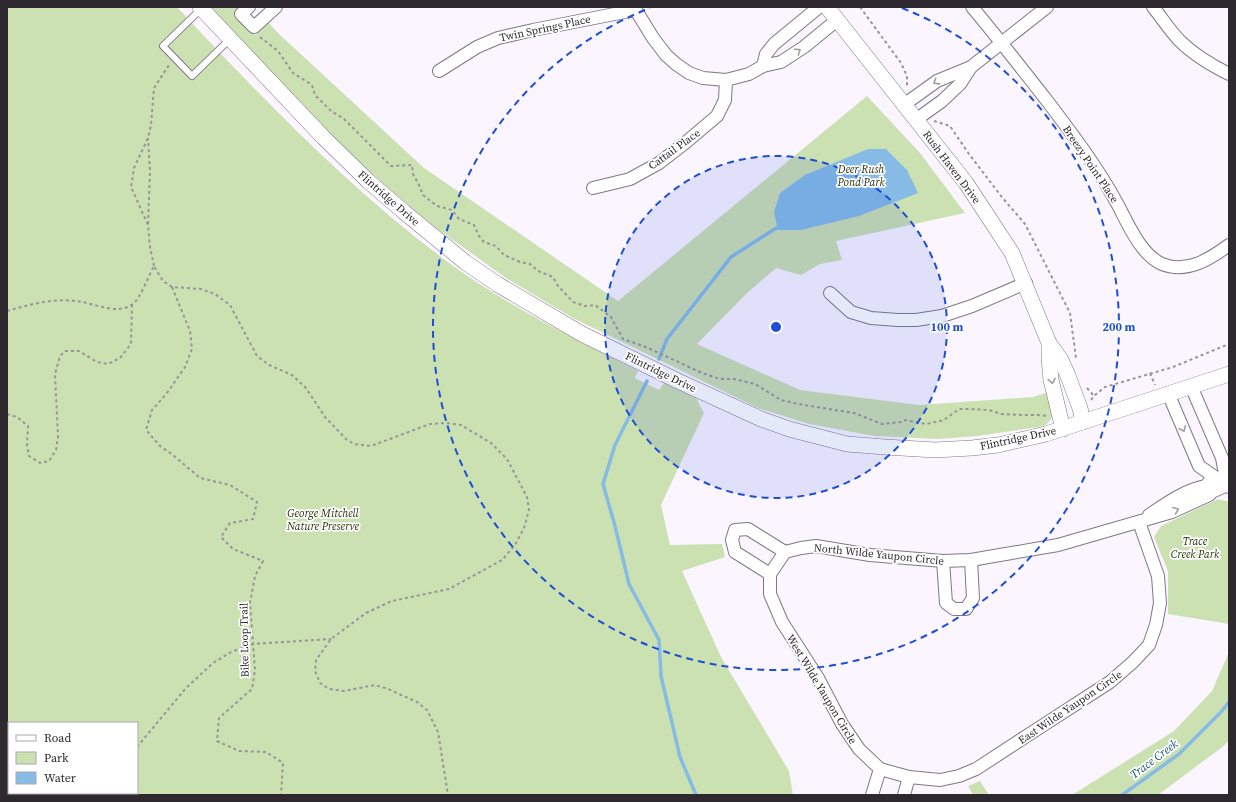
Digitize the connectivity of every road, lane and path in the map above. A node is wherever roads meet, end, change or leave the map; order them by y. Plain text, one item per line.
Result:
1 (249, 7) edge
2 (276, 7) edge
3 (819, 7) edge
4 (828, 7) edge
5 (972, 7) edge
6 (1047, 7) edge
7 (1152, 7) edge
8 (201, 8) edge
9 (635, 9) edge
10 (837, 20) junction
11 (254, 27) junction
12 (230, 39) junction
13 (1002, 43) junction
14 (174, 58) junction
15 (763, 66) junction
16 (971, 67) junction
17 (439, 71) dead end
18 (1229, 74) edge
19 (726, 80) junction
20 (905, 104) junction
21 (917, 119) junction
22 (148, 138) junction
23 (593, 188) dead end
24 (148, 225) junction
25 (1229, 245) edge
26 (154, 266) junction
27 (1026, 283) junction
28 (172, 287) junction
29 (830, 292) dead end
30 (132, 304) junction
31 (7, 311) edge
32 (1049, 343) junction
33 (1229, 344) edge
34 (1150, 373) junction
35 (1229, 374) edge
36 (1191, 386) junction
37 (1161, 390) junction
38 (7, 414) edge
39 (1081, 415) junction
40 (1061, 422) junction
41 (1213, 476) junction
42 (1228, 486) edge
43 (1139, 522) junction
44 (785, 552) junction
45 (971, 560) junction
46 (943, 561) junction
47 (770, 574) junction
48 (331, 639) junction
49 (253, 644) junction
50 (138, 747) edge
51 (880, 769) junction
52 (909, 778) junction
53 (281, 795) edge
54 (448, 795) edge
55 (872, 795) edge
56 (904, 795) edge

1 - 11 street
2 - 11 street
3 - 15 street
4 - 10 street, Rush Haven Drive
5 - 13 street, Breezy Point Place
6 - 13 street
7 - 18 street
8 - 12 street, Flintridge Drive
8 - 14 lane
9 - 17 street, Twin Springs Place
9 - 19 street
15 -> 10 street
10 - 20 street, Rush Haven Drive
11 - 40 path
12 - 14 lane
12 - 40 street, Flintridge Drive
13 - 16 street
13 - 25 street, Breezy Point Place
14 - 22 path
15 - 19 street
16 -> 20 street
16 - 21 street
19 - 23 street, Cattail Place
20 - 21 street, Rush Haven Drive
21 - 27 street, Rush Haven Drive
22 - 24 path
22 - 24 path
24 - 26 path
26 - 28 path
26 - 30 path
27 - 29 street
27 - 32 street, Rush Haven Drive
28 - 48 path
28 - 49 path, Bike Loop Trail
30 - 31 path
30 - 38 path
32 - 39 street, Rush Haven Drive
32 -> 40 street, Rush Haven Drive
33 - 34 path
34 - 37 path
34 - 39 path
35 - 36 street, Flintridge Drive
36 - 37 street, Flintridge Drive
36 - 42 street
37 - 39 street, Flintridge Drive
37 -> 41 street
39 - 40 street, Flintridge Drive
41 - 42 street
41 - 43 street, North Wilde Yaupon Circle
43 -> 42 street, North Wilde Yaupon Circle
43 - 45 street, North Wilde Yaupon Circle
43 - 52 street, East Wilde Yaupon Circle
44 - 46 street, North Wilde Yaupon Circle
44 - 47 street
44 - 47 street
45 - 46 street, North Wilde Yaupon Circle
45 - 46 street
47 - 51 street, West Wilde Yaupon Circle
48 - 49 path
48 - 54 path
49 - 50 path
49 - 53 path, Bike Loop Trail
51 - 52 street, West Wilde Yaupon Circle
51 - 55 street
52 - 56 street

